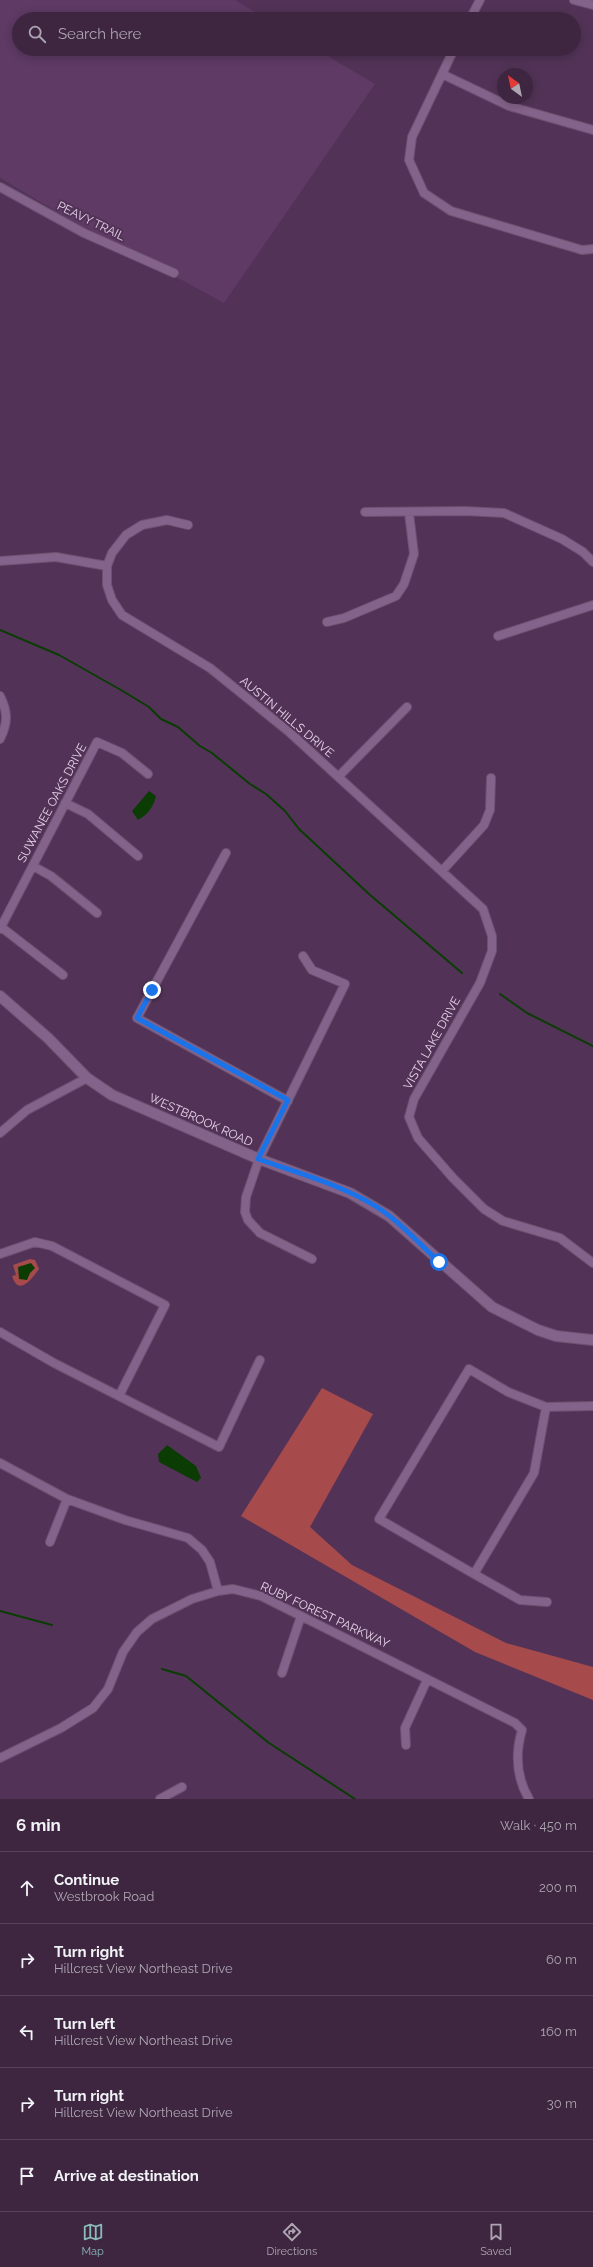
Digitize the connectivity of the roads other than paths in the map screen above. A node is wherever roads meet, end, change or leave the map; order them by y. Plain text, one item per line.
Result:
1 (480, 0) edge
2 (574, 0) edge
3 (593, 5) edge
4 (474, 12) edge
5 (451, 56) edge
6 (442, 74) junction
7 (593, 130) edge
8 (0, 187) edge
9 (593, 249) edge
10 (174, 273) dead end
11 (365, 512) dead end
12 (410, 513) junction
13 (188, 525) dead end
14 (0, 561) edge
15 (593, 562) edge
16 (107, 566) junction
17 (593, 605) edge
18 (327, 622) dead end
19 (498, 636) dead end
20 (0, 696) edge
21 (407, 707) dead end
22 (0, 739) edge
23 (148, 774) dead end
24 (339, 776) junction
25 (491, 778) dead end
26 (65, 803) junction
27 (226, 853) dead end
28 (138, 856) dead end
29 (33, 866) junction
30 (442, 871) junction
31 (97, 913) dead end
32 (0, 928) edge
33 (303, 956) dead end
34 (63, 975) dead end
35 (480, 980) joint
36 (0, 996) edge
37 (87, 1078) junction
38 (288, 1100) junction
39 (0, 1133) edge
40 (258, 1159) junction
41 (0, 1254) edge
42 (312, 1259) dead end
43 (593, 1263) edge
44 (0, 1332) edge
45 (593, 1340) edge
46 (260, 1360) dead end
47 (119, 1396) junction
48 (593, 1406) edge
49 (546, 1407) junction
50 (0, 1463) edge
51 (67, 1499) junction
52 (50, 1542) dead end
53 (474, 1574) junction
54 (218, 1591) junction
55 (547, 1602) dead end
56 (301, 1616) junction
57 (282, 1673) dead end
58 (427, 1680) junction
59 (406, 1745) dead end
60 (0, 1758) edge
61 (182, 1787) dead end
62 (160, 1799) edge
63 (529, 1799) edge

1 - 4 street
2 - 3 street
5 - 6 street
6 - 7 street
6 - 9 street
8 - 10 street, PEAVY TRAIL
11 - 12 street
12 - 15 street
12 - 18 street
13 - 16 street, AUSTIN HILLS DRIVE
14 - 16 street
16 - 24 street, AUSTIN HILLS DRIVE
17 - 19 street
20 - 22 street
21 - 24 street
23 - 26 street, SUWANEE OAKS DRIVE
24 - 30 street, AUSTIN HILLS DRIVE
25 - 30 street
26 - 28 street
26 - 29 street, SUWANEE OAKS DRIVE
27 - 38 street
29 - 31 street
29 - 32 street, SUWANEE OAKS DRIVE
30 - 35 street, AUSTIN HILLS DRIVE
32 - 34 street
33 - 38 street
35 - 43 street, VISTA LAKE DRIVE
36 - 37 street, WESTBROOK ROAD
37 - 39 street
37 - 40 street, WESTBROOK ROAD
38 - 40 street
40 - 42 street
40 - 45 street, WESTBROOK ROAD
41 - 47 street
44 - 47 street
46 - 47 street
48 - 49 street
49 - 53 street
49 - 53 street
50 - 51 street
51 - 52 street
51 - 54 street
53 - 55 street
54 - 56 street, RUBY FOREST PARKWAY
54 - 60 street, RUBY FOREST PARKWAY
56 - 57 street
56 - 58 street, RUBY FOREST PARKWAY
58 - 59 street
58 - 63 street, RUBY FOREST PARKWAY
61 - 62 street

